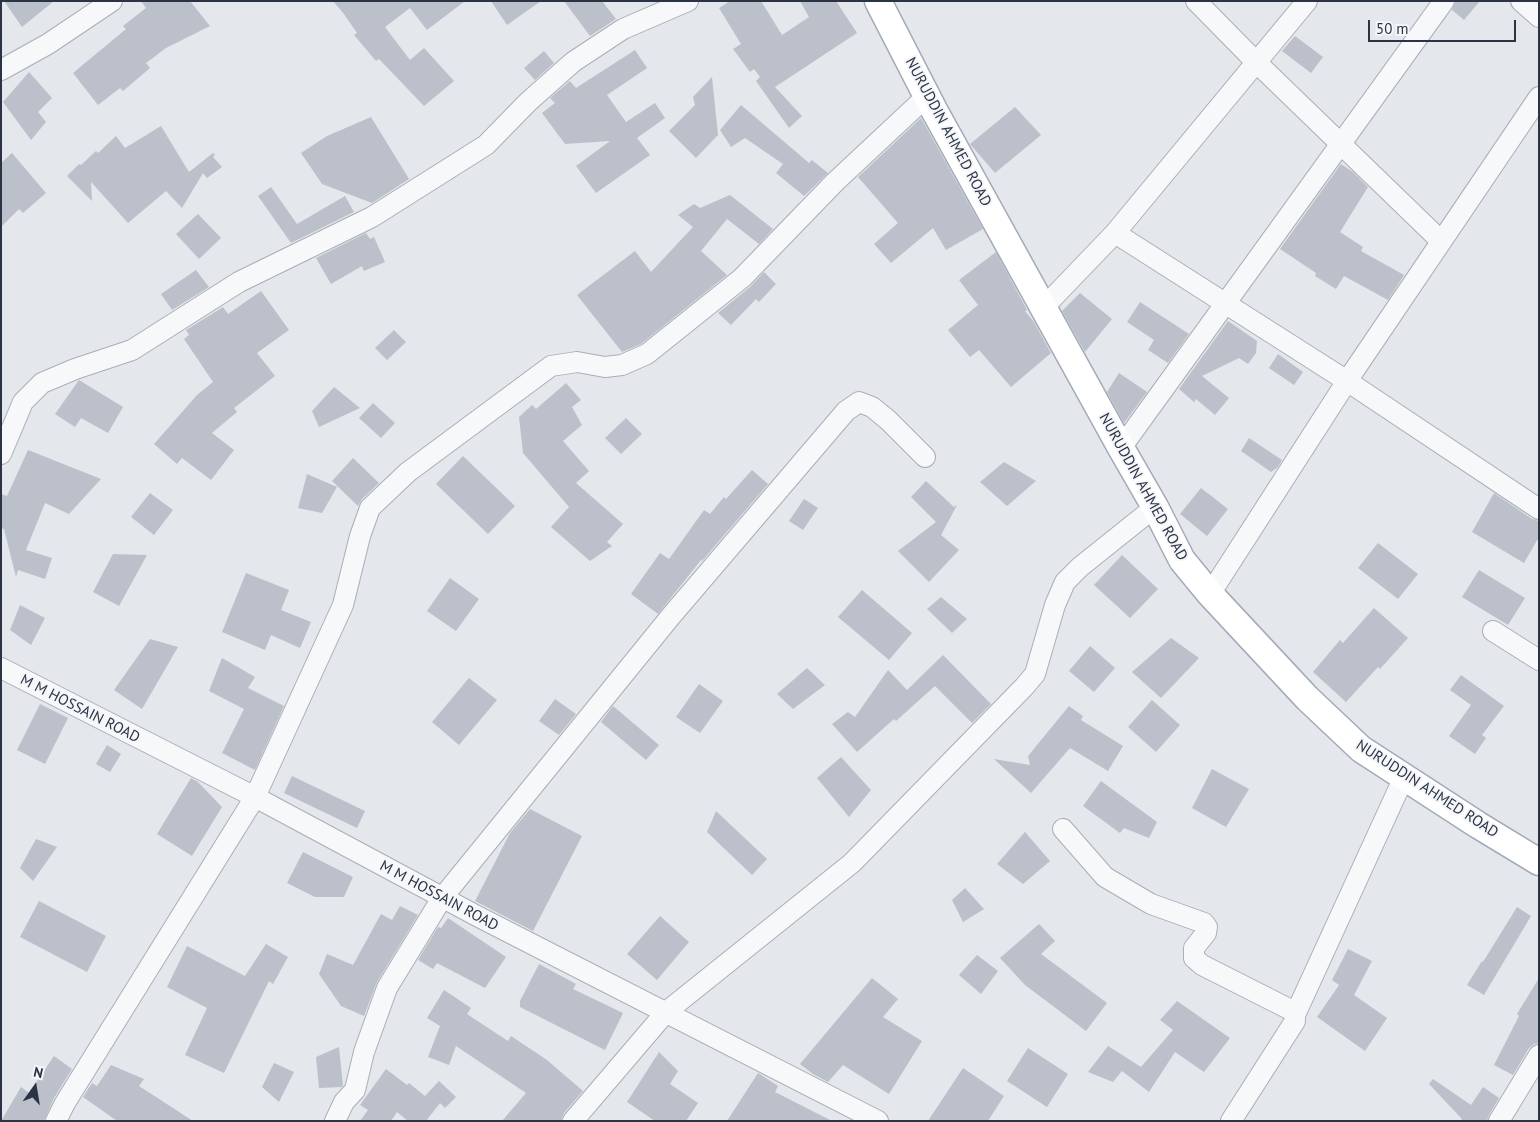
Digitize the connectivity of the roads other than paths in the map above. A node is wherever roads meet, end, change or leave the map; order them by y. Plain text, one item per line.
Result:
1 (112, 1) edge
2 (688, 1) edge
3 (878, 1) edge
4 (1196, 1) edge
5 (1307, 1) edge
6 (1444, 1) edge
7 (1521, 1) edge
8 (1539, 17) edge
9 (1256, 62) junction
10 (1, 70) edge
11 (927, 96) junction
12 (1539, 97) edge
13 (1341, 144) junction
14 (1115, 232) junction
15 (1441, 241) junction
16 (1225, 304) junction
17 (1043, 308) junction
18 (1347, 381) junction
19 (1121, 448) junction
20 (1, 454) edge
21 (925, 457) dead end
22 (1537, 504) edge
23 (1155, 507) junction
24 (1210, 594) junction
25 (1493, 631) dead end
26 (1539, 660) edge
27 (1, 668) edge
28 (1404, 777) junction
29 (255, 797) junction
30 (1063, 829) dead end
31 (1539, 862) edge
32 (442, 898) junction
33 (666, 1012) junction
34 (1295, 1015) junction
35 (1539, 1056) edge
36 (56, 1121) edge
37 (335, 1121) edge
38 (573, 1121) edge
39 (878, 1121) edge
40 (1230, 1121) edge
41 (1499, 1121) edge

1 - 10 street
2 - 20 street
3 - 11 main road, NURUDDIN AHMED ROAD
4 - 9 street
5 - 9 street
6 - 13 street
7 - 8 street
9 - 13 street
9 - 14 street
11 - 17 main road, NURUDDIN AHMED ROAD
11 - 29 street
12 - 15 street
13 - 15 street
13 - 16 street
14 - 16 street
14 - 17 street
15 - 18 street
16 - 18 street
16 - 19 street
17 - 19 main road, NURUDDIN AHMED ROAD
18 - 22 street
18 - 24 street
19 - 23 main road, NURUDDIN AHMED ROAD
21 - 32 street
23 - 24 main road, NURUDDIN AHMED ROAD
23 - 33 street
24 - 28 main road, NURUDDIN AHMED ROAD
25 - 26 street
27 - 29 street, M M HOSSAIN ROAD
28 - 31 main road, NURUDDIN AHMED ROAD
28 - 34 street
29 - 32 street, M M HOSSAIN ROAD
29 - 36 street
30 - 34 street
32 - 33 street, M M HOSSAIN ROAD
32 - 37 street
33 - 38 street
33 - 39 street, M M HOSSAIN ROAD
34 - 40 street
35 - 41 street

